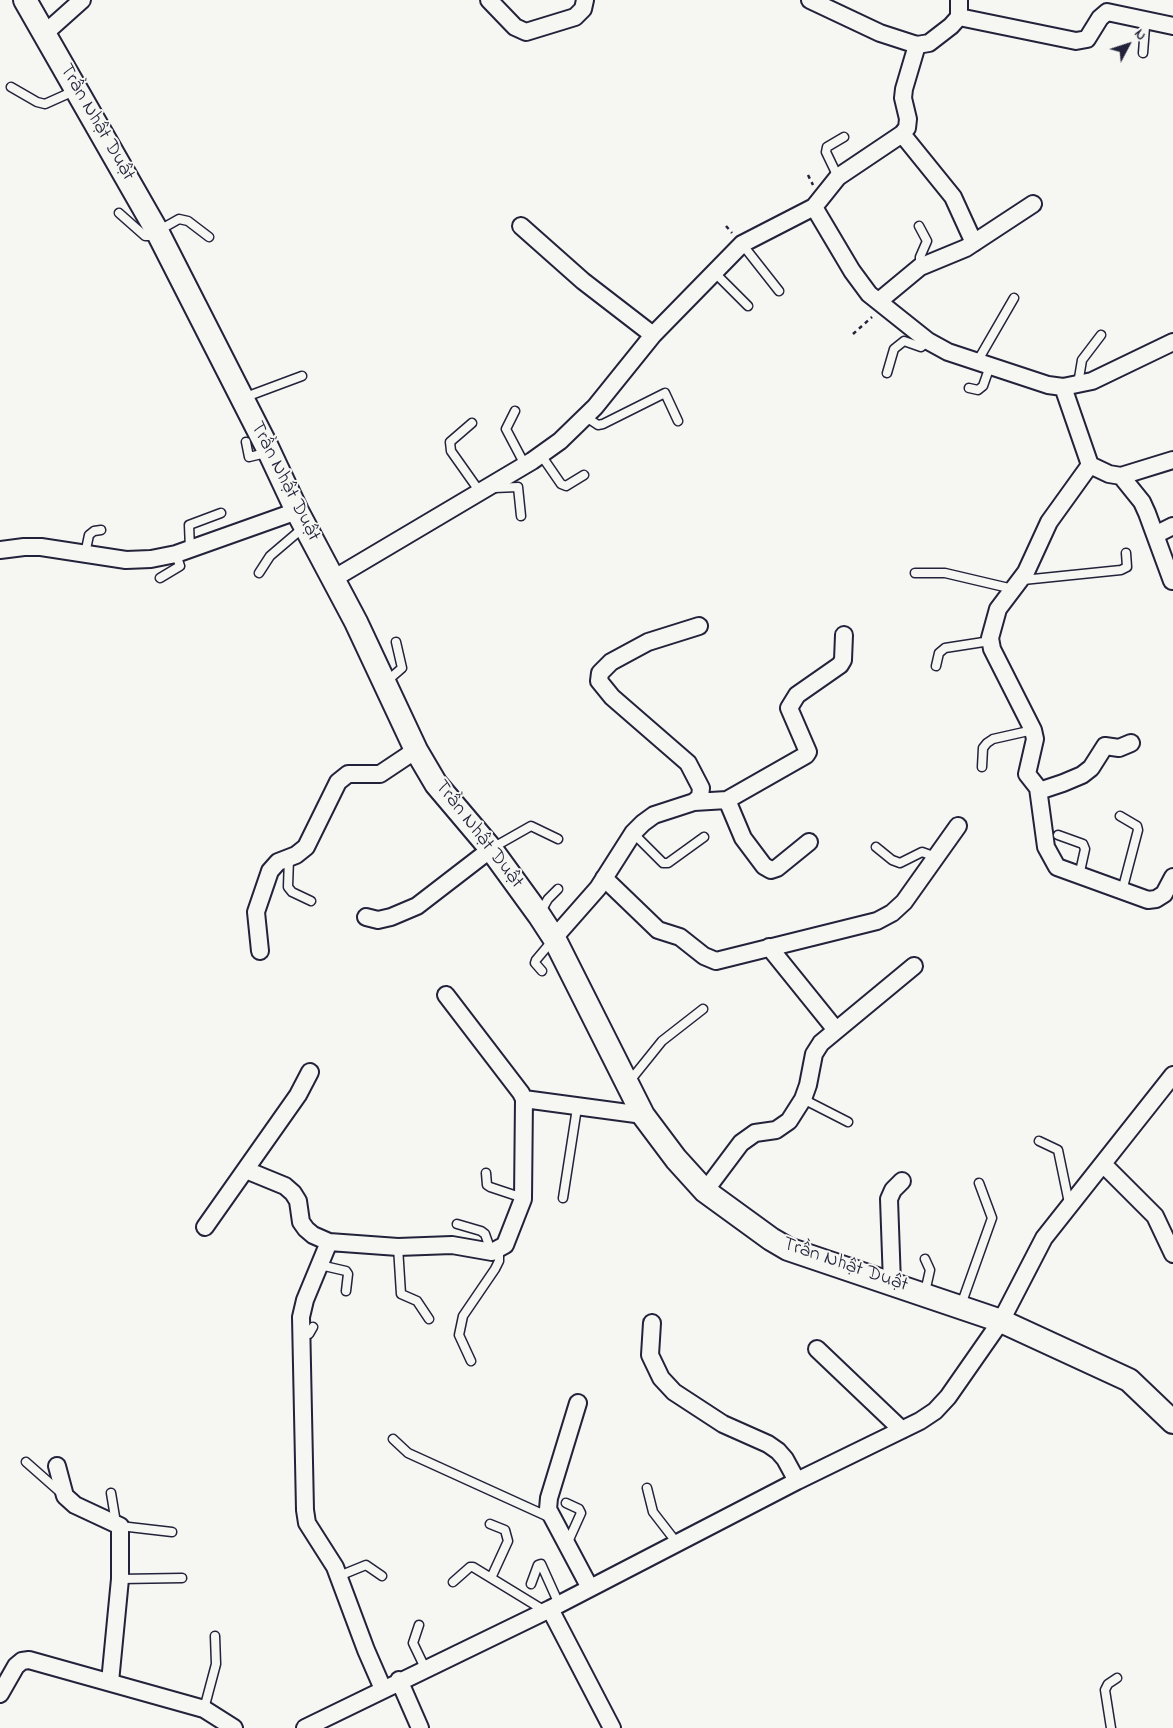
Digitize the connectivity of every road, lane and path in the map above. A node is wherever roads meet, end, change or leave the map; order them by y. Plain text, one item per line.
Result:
1 (25, 0) edge
2 (82, 0) edge
3 (489, 0) edge
4 (585, 0) edge
5 (810, 0) edge
6 (959, 0) edge
7 (959, 17) junction
8 (1139, 19) junction
9 (1173, 26) edge
10 (44, 34) junction
11 (917, 45) junction
12 (1143, 54) dead end
13 (11, 87) dead end
14 (76, 90) junction
15 (902, 134) junction
16 (844, 137) dead end
17 (838, 177) junction
18 (1033, 204) dead end
19 (814, 207) junction
20 (119, 213) dead end
21 (521, 226) dead end
22 (918, 226) dead end
23 (157, 231) junction
24 (209, 237) dead end
25 (974, 243) junction
26 (742, 244) junction
27 (920, 267) junction
28 (714, 272) junction
29 (779, 291) dead end
30 (1014, 298) dead end
31 (881, 303) junction
32 (748, 306) dead end
33 (853, 334) dead end
34 (1101, 334) dead end
35 (653, 335) junction
36 (928, 341) junction
37 (1173, 342) edge
38 (984, 364) junction
39 (887, 373) dead end
40 (302, 376) dead end
41 (1071, 387) junction
42 (968, 388) dead end
43 (242, 398) junction
44 (515, 411) dead end
45 (586, 417) junction
46 (678, 421) dead end
47 (472, 423) dead end
48 (246, 442) dead end
49 (270, 452) junction
50 (541, 454) junction
51 (1173, 460) edge
52 (525, 465) junction
53 (1090, 465) junction
54 (584, 475) dead end
55 (1121, 476) junction
56 (484, 489) junction
57 (221, 513) dead end
58 (520, 516) dead end
59 (301, 518) junction
60 (1173, 526) edge
61 (101, 530) dead end
62 (1155, 535) junction
63 (0, 550) edge
64 (183, 552) junction
65 (1126, 553) dead end
66 (85, 554) junction
67 (259, 573) dead end
68 (915, 573) dead end
69 (160, 578) dead end
70 (334, 578) junction
71 (1172, 581) edge
72 (1017, 584) junction
73 (699, 626) dead end
74 (844, 634) dead end
75 (990, 641) junction
76 (396, 642) dead end
77 (936, 666) dead end
78 (384, 682) junction
79 (1033, 730) junction
80 (1131, 743) dead end
81 (416, 750) junction
82 (982, 767) dead end
83 (1038, 788) junction
84 (727, 800) junction
85 (694, 802) junction
86 (1120, 816) dead end
87 (958, 826) dead end
88 (633, 833) junction
89 (1058, 835) dead end
90 (704, 837) dead end
91 (558, 839) dead end
92 (809, 842) dead end
93 (876, 847) dead end
94 (491, 849) junction
95 (936, 857) junction
96 (289, 858) junction
97 (1079, 876) junction
98 (1173, 877) edge
99 (604, 878) junction
100 (558, 889) dead end
101 (1122, 891) junction
102 (310, 900) dead end
103 (539, 915) junction
104 (366, 917) dead end
105 (554, 938) junction
106 (769, 947) junction
107 (260, 951) dead end
108 (914, 966) dead end
109 (542, 971) dead end
110 (446, 995) dead end
111 (703, 1009) dead end
112 (836, 1030) junction
113 (310, 1072) dead end
114 (1173, 1075) edge
115 (627, 1083) junction
116 (524, 1099) junction
117 (803, 1099) junction
118 (577, 1108) junction
119 (643, 1115) junction
120 (848, 1122) dead end
121 (1039, 1141) dead end
122 (1103, 1164) junction
123 (246, 1170) junction
124 (486, 1173) dead end
125 (902, 1181) dead end
126 (979, 1183) dead end
127 (705, 1191) junction
128 (523, 1198) junction
129 (563, 1198) dead end
130 (1070, 1205) junction
131 (457, 1224) dead end
132 (204, 1226) dead end
133 (329, 1242) junction
134 (398, 1247) junction
135 (496, 1251) junction
136 (1173, 1254) edge
137 (925, 1259) dead end
138 (320, 1265) junction
139 (892, 1283) junction
140 (346, 1291) dead end
141 (925, 1294) junction
142 (961, 1306) junction
143 (429, 1319) dead end
144 (1001, 1320) junction
145 (652, 1322) dead end
146 (817, 1349) dead end
147 (471, 1361) dead end
148 (578, 1403) dead end
149 (1173, 1422) edge
150 (902, 1430) junction
151 (393, 1439) dead end
152 (26, 1462) dead end
153 (57, 1466) dead end
154 (796, 1481) junction
155 (647, 1488) dead end
156 (111, 1493) dead end
157 (65, 1496) junction
158 (566, 1503) dead end
159 (552, 1519) junction
160 (490, 1524) dead end
161 (118, 1525) junction
162 (172, 1532) dead end
163 (677, 1543) junction
164 (566, 1545) junction
165 (339, 1576) junction
166 (382, 1576) dead end
167 (182, 1578) dead end
168 (491, 1578) junction
169 (120, 1579) junction
170 (453, 1582) dead end
171 (531, 1584) dead end
172 (590, 1588) junction
173 (551, 1608) junction
174 (419, 1625) dead end
175 (215, 1636) dead end
176 (425, 1668) junction
177 (1117, 1678) dead end
178 (399, 1680) junction
179 (110, 1682) junction
180 (383, 1690) junction
181 (0, 1694) edge
182 (204, 1709) junction
183 (234, 1728) edge
184 (305, 1728) edge
185 (420, 1728) edge
186 (612, 1728) edge
187 (1111, 1728) edge

1 - 10 main road, Trần Nhật Duật
2 - 10 street
3 - 4 street
5 - 11 street
6 - 7 street
7 - 8 street
7 - 11 street
8 - 9 street
8 - 12 lane
10 - 14 main road, Trần Nhật Duật
11 - 15 street
13 - 14 lane
14 - 23 main road, Trần Nhật Duật
15 - 17 street
15 - 25 street
16 - 17 lane
17 - 19 street
18 - 25 street
19 - 26 street
19 - 31 street
20 - 23 lane
21 - 35 street
22 - 27 lane
23 - 24 lane
23 - 43 main road, Trần Nhật Duật
25 - 27 street
26 - 28 street
26 - 29 lane
27 - 31 street
28 - 32 lane
28 - 35 street
30 - 38 lane
31 - 33 path
31 - 36 street
34 - 41 lane
35 - 45 street
36 - 38 street
36 - 39 lane
37 - 41 street
38 - 41 street
38 - 42 lane
40 - 43 lane
41 - 53 street
43 - 49 main road, Trần Nhật Duật
44 - 52 lane
45 - 46 lane
45 - 50 street
47 - 56 lane
48 - 49 lane
49 - 59 main road, Trần Nhật Duật
50 - 52 street
50 - 54 lane
51 - 55 street
52 - 56 street
53 - 55 street
53 - 72 street
55 - 62 street
56 - 58 lane
56 - 70 street
57 - 64 lane
59 - 64 street
59 - 67 lane
59 - 70 main road, Trần Nhật Duật
60 - 62 street
61 - 66 lane
62 - 71 street
63 - 66 street
64 - 66 street
64 - 69 lane
65 - 72 lane
68 - 72 lane
70 - 78 main road, Trần Nhật Duật
72 - 75 street
73 - 85 street
74 - 84 street
75 - 77 lane
75 - 79 street
76 - 78 lane
78 - 81 main road, Trần Nhật Duật
79 - 82 lane
79 - 83 street
80 - 83 street
81 - 94 main road, Trần Nhật Duật
81 - 96 street
83 - 97 street
84 - 85 street
84 - 92 street
85 - 88 street
86 - 101 lane
87 - 95 street
88 - 90 lane
88 - 99 street
89 - 97 lane
91 - 94 lane
93 - 95 lane
94 - 103 main road, Trần Nhật Duật
94 - 104 street
95 - 106 street
96 - 102 lane
96 - 107 street
97 - 101 street
98 - 101 street
99 - 105 street
99 - 106 street
100 - 103 lane
103 - 105 main road, Trần Nhật Duật
105 - 109 lane
105 - 115 main road, Trần Nhật Duật
106 - 112 street
108 - 112 street
110 - 116 street
111 - 115 lane
112 - 117 street
113 - 123 street
114 - 122 street
115 - 119 main road, Trần Nhật Duật
116 - 118 street
116 - 128 street
117 - 120 lane
117 - 127 street
118 - 119 street
118 - 129 lane
119 - 127 main road, Trần Nhật Duật
121 - 130 lane
122 - 130 street
122 - 136 street
123 - 132 street
123 - 133 street
124 - 128 lane
125 - 139 street
126 - 142 lane
127 - 139 main road, Trần Nhật Duật
128 - 135 street
130 - 144 street
131 - 135 lane
133 - 134 street
133 - 138 street
134 - 135 street
134 - 143 lane
135 - 147 lane
137 - 141 lane
138 - 140 lane
138 - 165 street
139 - 141 main road, Trần Nhật Duật
141 - 142 main road, Trần Nhật Duật
142 - 144 main road, Trần Nhật Duật
144 - 149 main road, Trần Nhật Duật
144 - 150 street
145 - 154 street
146 - 150 street
148 - 159 street
150 - 154 street
151 - 159 lane
152 - 157 lane
153 - 157 street
154 - 163 street
155 - 163 lane
156 - 161 lane
157 - 161 street
158 - 164 lane
159 - 164 street
160 - 168 lane
161 - 162 lane
161 - 169 street
163 - 172 street
164 - 172 street
165 - 166 lane
165 - 180 street
167 - 169 lane
168 - 170 lane
168 - 173 lane
169 - 179 street
171 - 173 lane
172 - 173 street
173 - 176 street
173 - 186 street
174 - 176 lane
175 - 182 lane
176 - 178 street
177 - 187 lane
178 - 180 street
178 - 185 street
179 - 181 street
179 - 182 street
180 - 184 street
182 - 183 street

